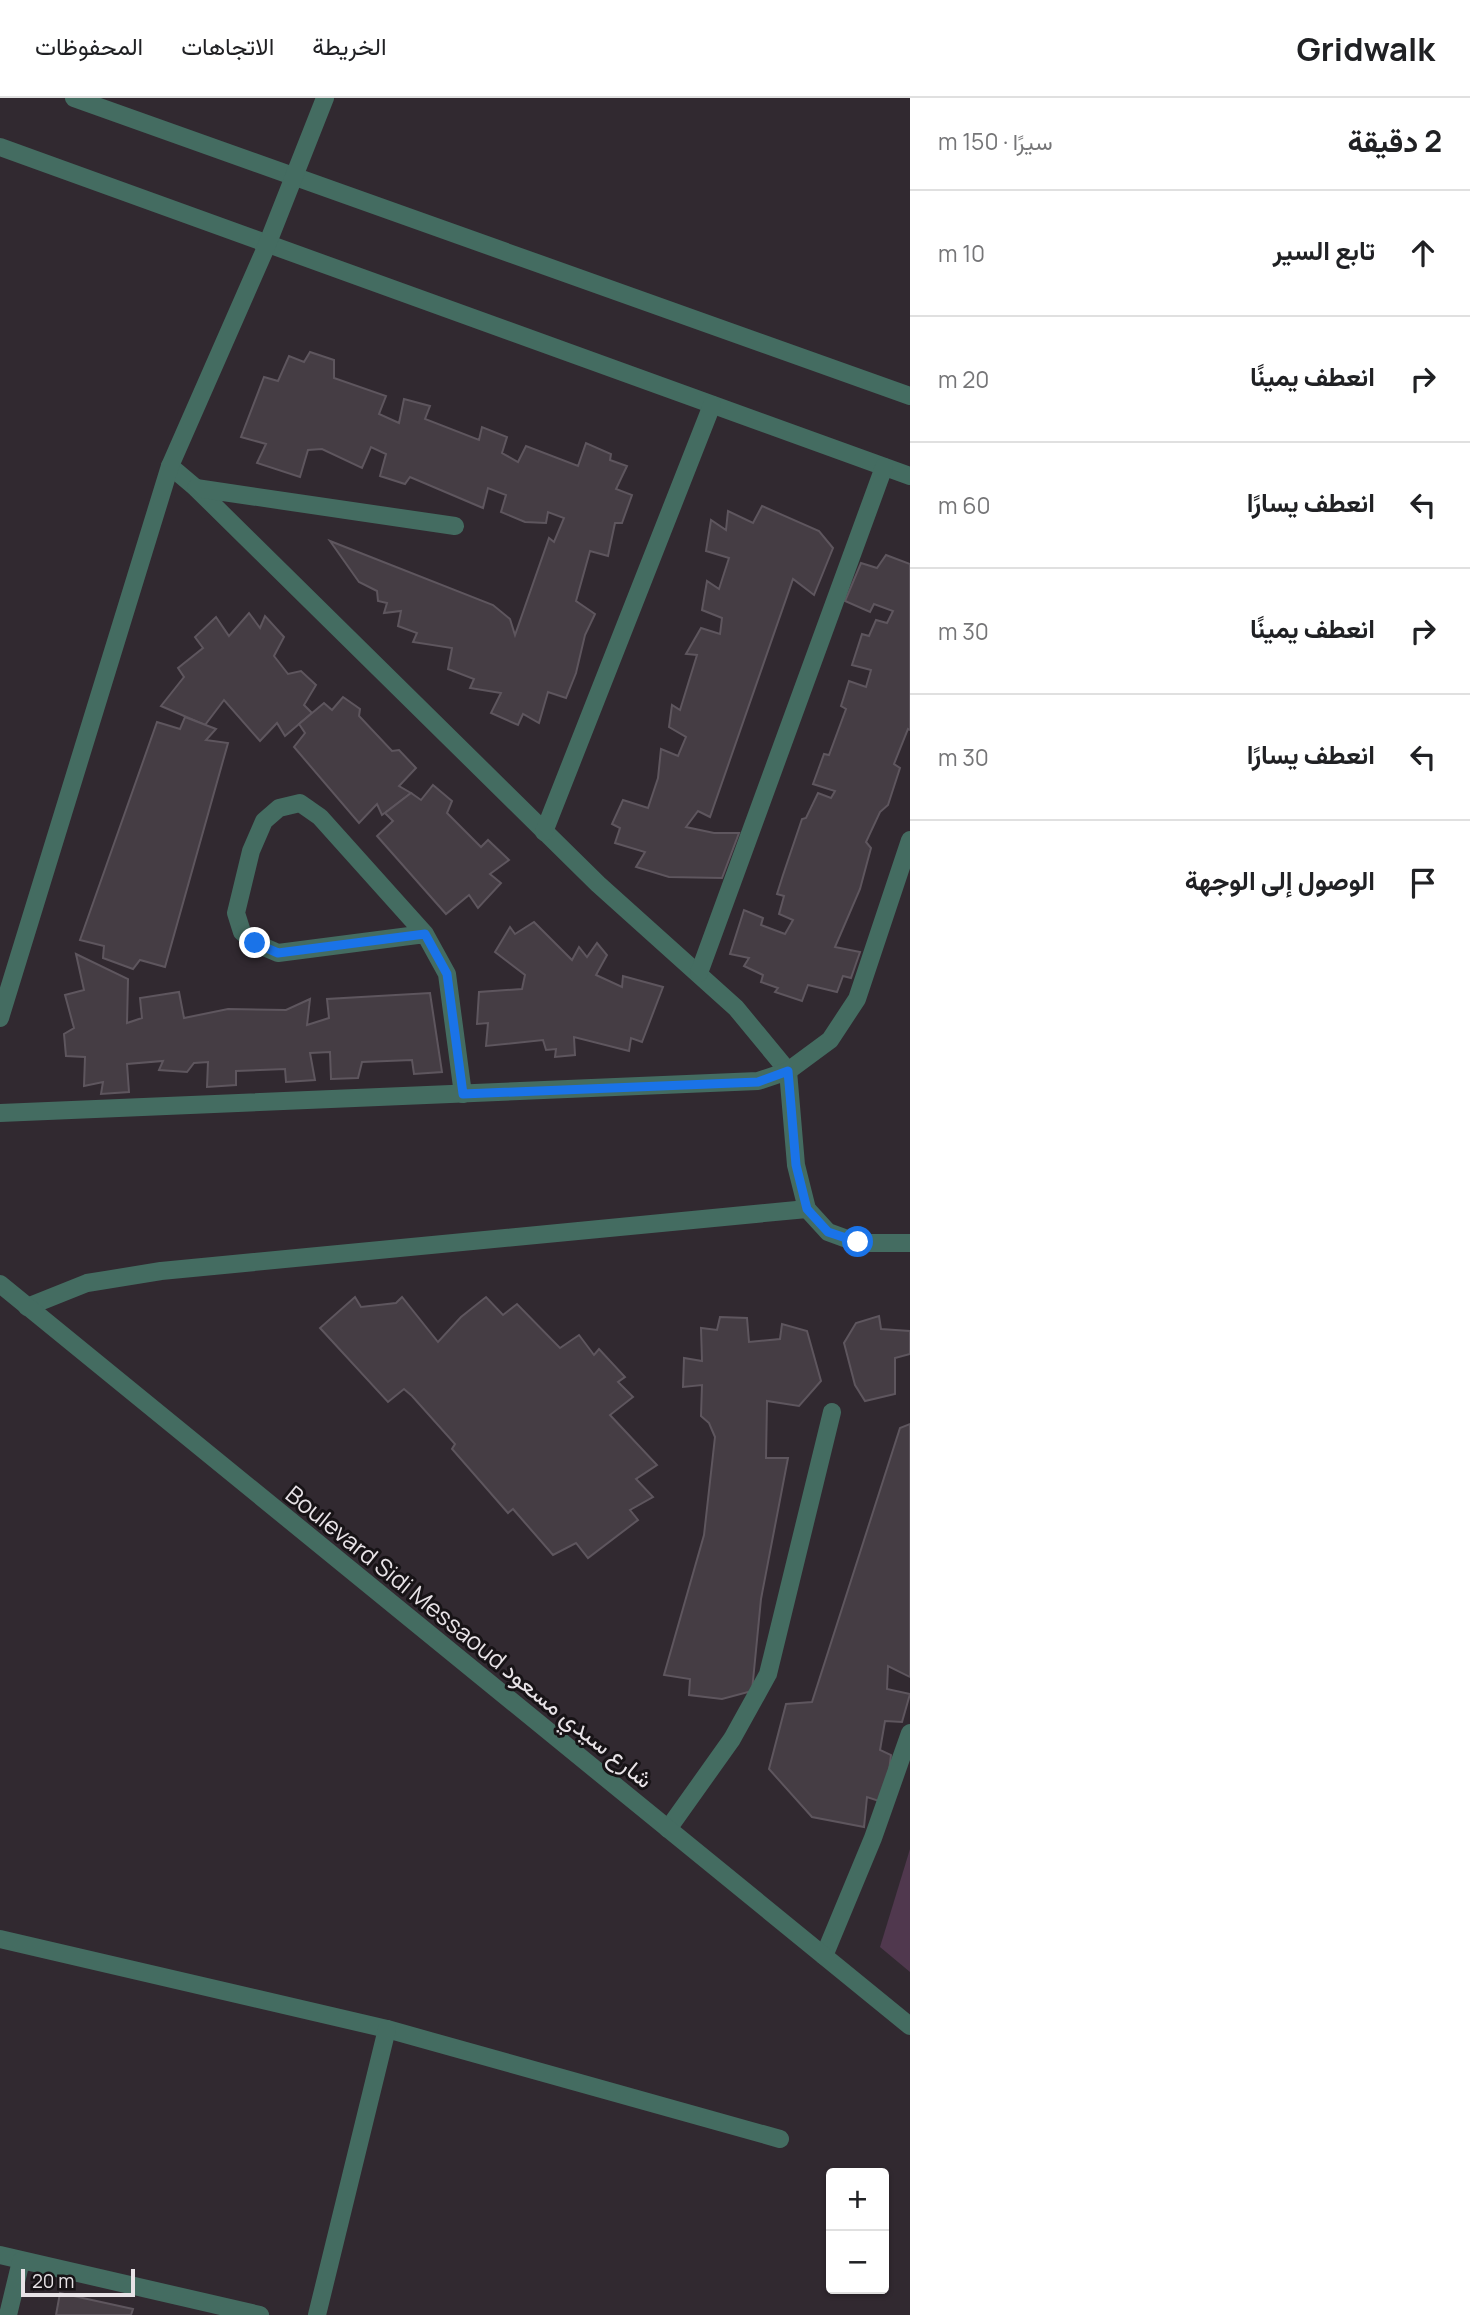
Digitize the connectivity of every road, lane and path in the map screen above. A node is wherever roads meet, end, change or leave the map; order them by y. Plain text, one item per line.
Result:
1 (74, 98) edge
2 (326, 98) edge
3 (0, 147) edge
4 (296, 176) junction
5 (267, 245) junction
6 (910, 396) edge
7 (712, 405) junction
8 (170, 466) junction
9 (884, 467) junction
10 (910, 476) edge
11 (196, 488) junction
12 (455, 526) dead end
13 (544, 832) junction
14 (910, 840) edge
15 (425, 934) junction
16 (699, 974) junction
17 (0, 1018) edge
18 (788, 1071) junction
19 (463, 1094) junction
20 (0, 1113) edge
21 (807, 1209) junction
22 (910, 1244) edge
23 (0, 1284) edge
24 (27, 1307) junction
25 (832, 1412) dead end
26 (910, 1733) edge
27 (668, 1829) junction
28 (0, 1939) edge
29 (824, 1956) junction
30 (910, 2026) edge
31 (387, 2029) junction
32 (780, 2139) dead end
33 (0, 2255) edge
34 (21, 2261) junction
35 (8, 2315) edge
36 (260, 2315) edge
37 (317, 2315) edge

1 - 4 street
2 - 4 street
3 - 5 street
4 - 5 street
4 - 6 street
5 - 7 street
5 - 8 street
7 - 9 street
7 - 13 street
8 - 11 street
8 - 17 street
9 - 10 street
9 - 16 street
11 - 12 street
11 - 13 street
13 - 16 street
14 - 18 street
15 - 15 street
15 - 19 street
16 - 18 street
18 - 19 street
18 - 21 street
19 - 20 street
21 - 22 street
21 - 24 street
23 - 24 street, Boulevard Sidi Messaoud شارع سيدي مسعود
24 - 27 street, Boulevard Sidi Messaoud شارع سيدي مسعود
25 - 27 street
26 - 29 street
27 - 29 street, Boulevard Sidi Messaoud شارع سيدي مسعود
28 - 31 street
29 - 30 street, Boulevard Sidi Messaoud شارع سيدي مسعود
31 - 32 street
31 - 37 street
33 - 34 street
34 - 35 street
34 - 36 street

